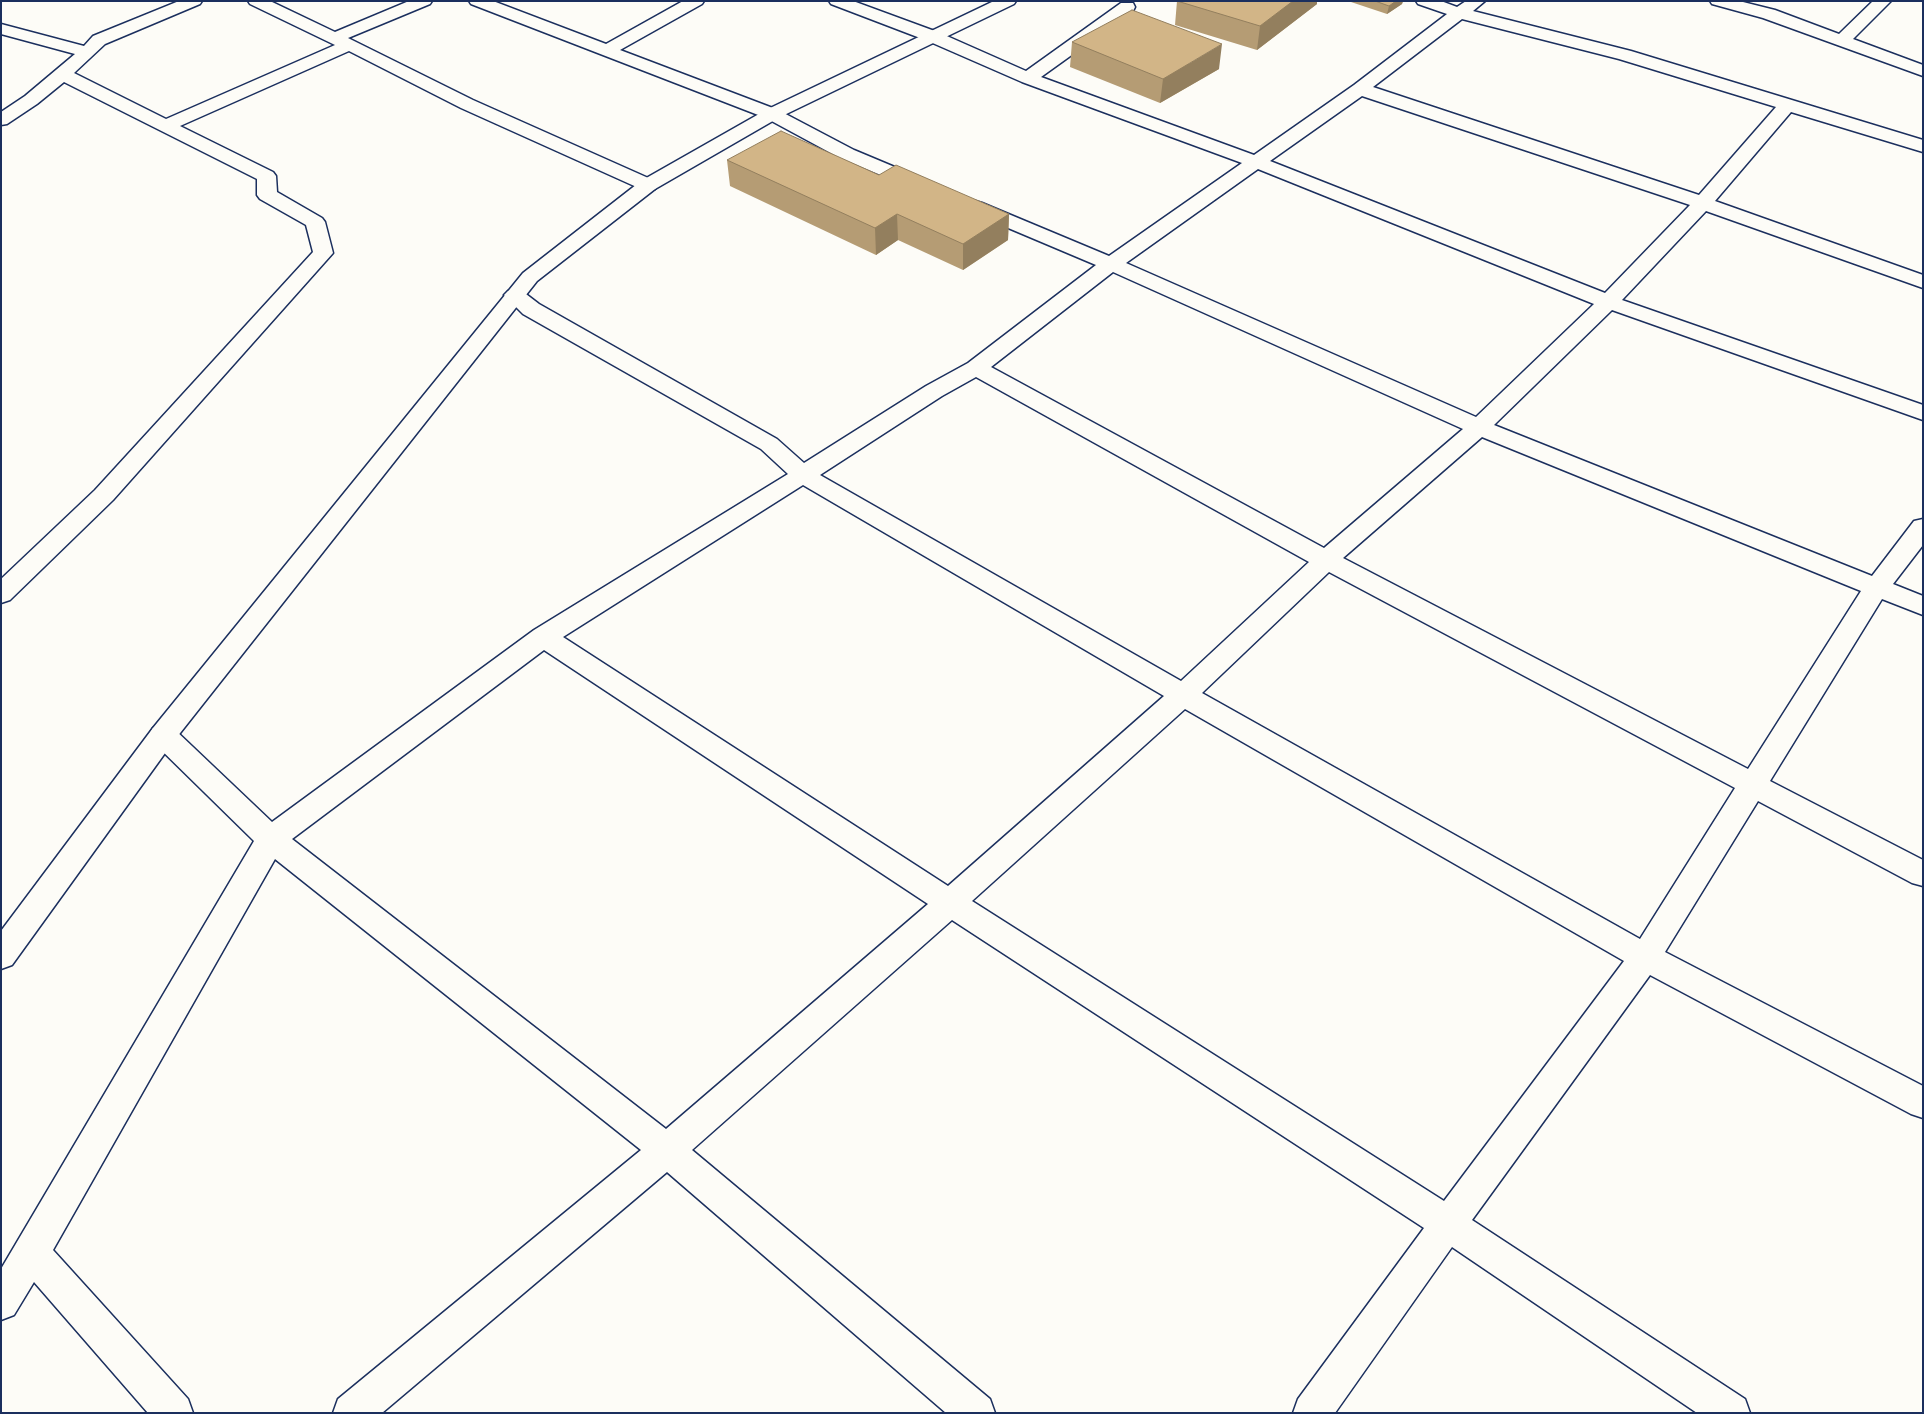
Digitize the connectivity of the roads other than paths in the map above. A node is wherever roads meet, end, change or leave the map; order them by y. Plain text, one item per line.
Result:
1 (194, 1) edge
2 (256, 1) edge
3 (424, 1) edge
4 (477, 1) edge
5 (696, 1) edge
6 (837, 1) edge
7 (1008, 1) edge
8 (1424, 1) edge
9 (1718, 1) edge
10 (1883, 1) edge
11 (1127, 7) dead end
12 (1468, 7) edge
13 (1, 30) edge
14 (934, 38) junction
15 (1843, 40) junction
16 (341, 41) junction
17 (606, 51) junction
18 (88, 52) junction
19 (1923, 71) edge
20 (62, 74) junction
21 (1028, 78) junction
22 (1360, 89) junction
23 (1788, 104) junction
24 (772, 114) junction
25 (1, 120) edge
26 (165, 126) junction
27 (1923, 146) edge
28 (1257, 162) junction
29 (648, 185) junction
30 (1703, 203) junction
31 (1111, 264) junction
32 (1923, 282) edge
33 (515, 295) junction
34 (1608, 302) junction
35 (976, 368) junction
36 (1923, 413) edge
37 (1479, 427) junction
38 (803, 475) junction
39 (1923, 527) edge
40 (1326, 560) junction
41 (1876, 588) junction
42 (1, 594) edge
43 (1923, 606) edge
44 (543, 636) junction
45 (1183, 695) junction
46 (163, 735) junction
47 (1752, 785) junction
48 (271, 839) junction
49 (1923, 874) edge
50 (950, 903) junction
51 (1, 956) edge
52 (1645, 957) junction
53 (1923, 1104) edge
54 (667, 1150) junction
55 (1448, 1224) junction
56 (32, 1253) junction
57 (1, 1302) edge
58 (174, 1413) edge
59 (352, 1413) edge
60 (976, 1413) edge
61 (1312, 1413) edge
62 (1731, 1413) edge

1 - 18 street
2 - 16 street
3 - 16 street
4 - 17 street
5 - 17 street
6 - 14 street
7 - 14 street
8 - 12 street
9 - 15 street
10 - 15 street
11 - 21 street
12 - 22 street
12 - 23 street
13 - 18 street
14 - 21 street
14 - 24 street
15 - 19 street
16 - 26 street
16 - 29 street
17 - 24 street
18 - 20 street
20 - 25 street
20 - 26 street
21 - 28 street
22 - 28 street
22 - 30 street
23 - 27 street
23 - 30 street
24 - 29 street
24 - 31 street
26 - 42 street
28 - 31 street
28 - 34 street
29 - 33 street
30 - 32 street
30 - 34 street
31 - 35 street
31 - 37 street
33 - 38 street
33 - 46 street
34 - 36 street
34 - 37 street
35 - 38 street
35 - 40 street
37 - 40 street
37 - 41 street
38 - 44 street
38 - 45 street
39 - 41 street
40 - 45 street
40 - 47 street
41 - 43 street
41 - 47 street
44 - 48 street
44 - 50 street
45 - 50 street
45 - 52 street
46 - 48 street
46 - 51 street
47 - 49 street
47 - 52 street
48 - 54 street
48 - 56 street
50 - 54 street
50 - 55 street
52 - 53 street
52 - 55 street
54 - 59 street
54 - 60 street
55 - 61 street
55 - 62 street
56 - 57 street
56 - 58 street

